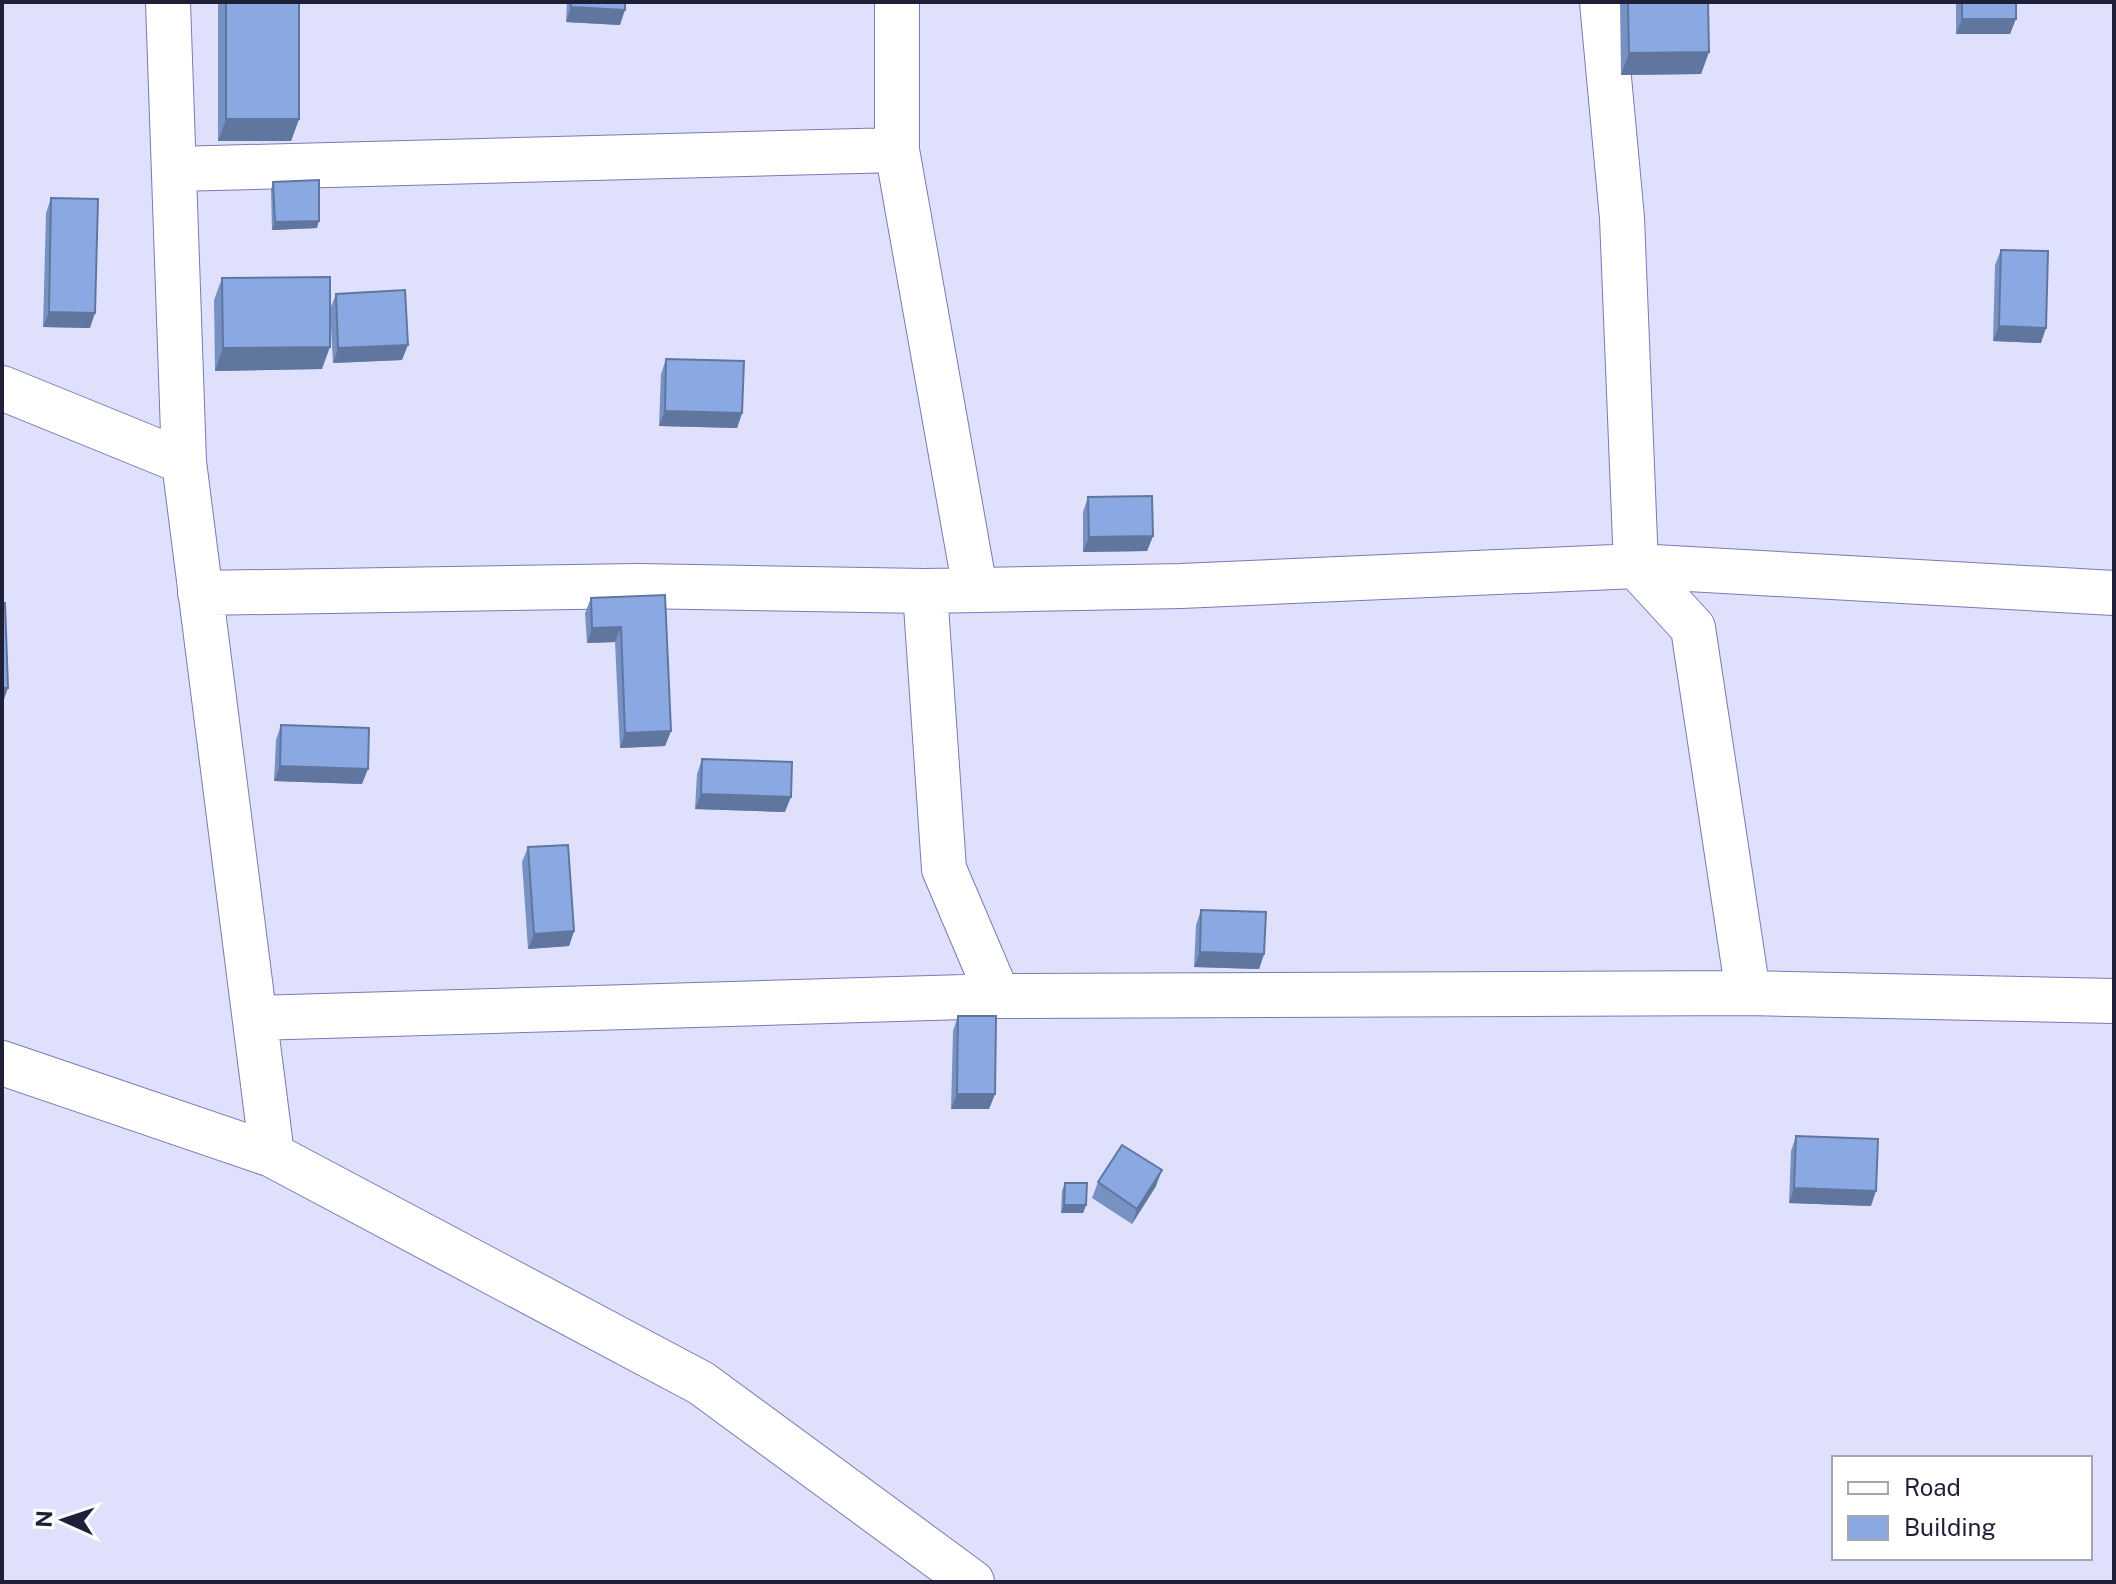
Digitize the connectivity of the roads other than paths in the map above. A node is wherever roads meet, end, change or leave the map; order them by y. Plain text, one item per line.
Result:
1 (168, 2) edge
2 (897, 2) edge
3 (1602, 2) edge
4 (897, 150) junction
5 (175, 169) junction
6 (2, 388) edge
7 (184, 462) junction
8 (1636, 566) junction
9 (975, 589) junction
10 (925, 591) junction
11 (200, 593) junction
12 (2114, 593) edge
13 (1748, 993) junction
14 (998, 996) junction
15 (2114, 1001) edge
16 (255, 1018) junction
17 (2, 1063) edge
18 (272, 1155) junction
19 (972, 1582) edge

1 - 5 street
2 - 4 street
3 - 8 street
4 - 5 street
4 - 9 street
5 - 7 street
6 - 7 street
7 - 11 street
8 - 9 street
8 - 12 street
8 - 13 street
9 - 10 street
10 - 11 street
10 - 14 street
11 - 16 street
13 - 14 street
13 - 15 street
14 - 16 street
16 - 18 street
17 - 18 street
18 - 19 street

